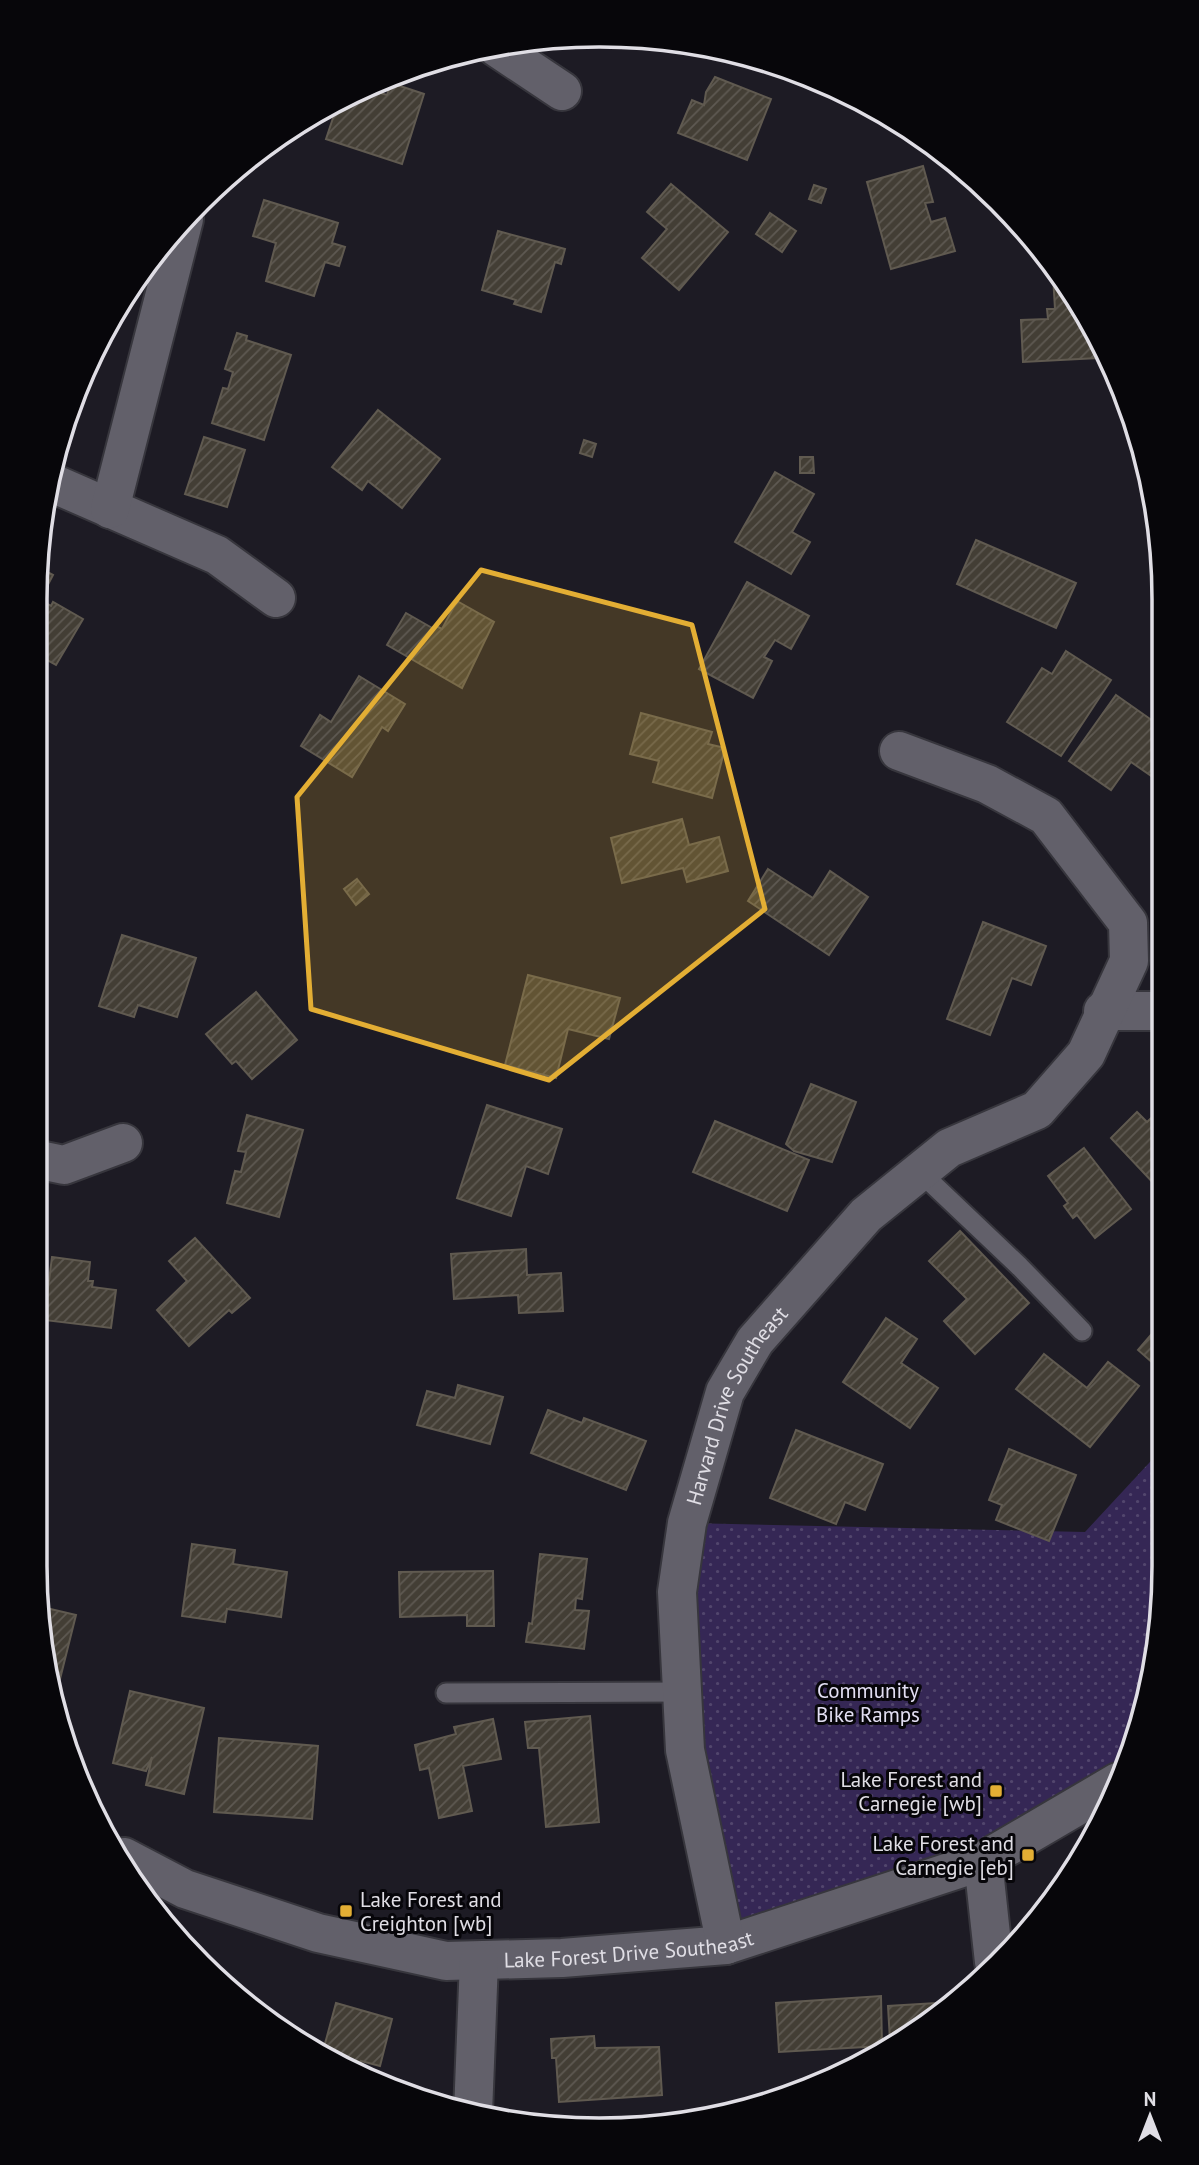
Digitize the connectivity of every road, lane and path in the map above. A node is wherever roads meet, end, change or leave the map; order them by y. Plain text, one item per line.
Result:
1 (508, 55) edge
2 (562, 91) dead end
3 (178, 242) edge
4 (59, 486) edge
5 (110, 509) junction
6 (276, 598) dead end
7 (899, 751) dead end
8 (1103, 1011) junction
9 (1152, 1011) edge
10 (123, 1143) dead end
11 (47, 1161) edge
12 (919, 1171) junction
13 (1082, 1331) dead end
14 (683, 1692) junction
15 (446, 1693) dead end
16 (1104, 1790) edge
17 (983, 1861) junction
18 (135, 1865) edge
19 (726, 1945) junction
20 (993, 1953) edge
21 (479, 1961) junction
22 (473, 2103) edge

1 - 2 street
3 - 5 street
4 - 5 street
5 - 6 street
7 - 8 street, Harvard Drive Southeast
8 - 9 street
8 - 12 street, Harvard Drive Southeast
10 - 11 street
12 - 13 lane
12 - 14 street, Harvard Drive Southeast
14 - 15 lane
14 - 19 street, Harvard Drive Southeast
16 - 17 street, Lake Forest Drive Southeast
17 - 19 street, Lake Forest Drive Southeast
17 - 20 street
18 - 21 street, Lake Forest Drive Southeast
19 - 21 street, Lake Forest Drive Southeast
21 - 22 street

